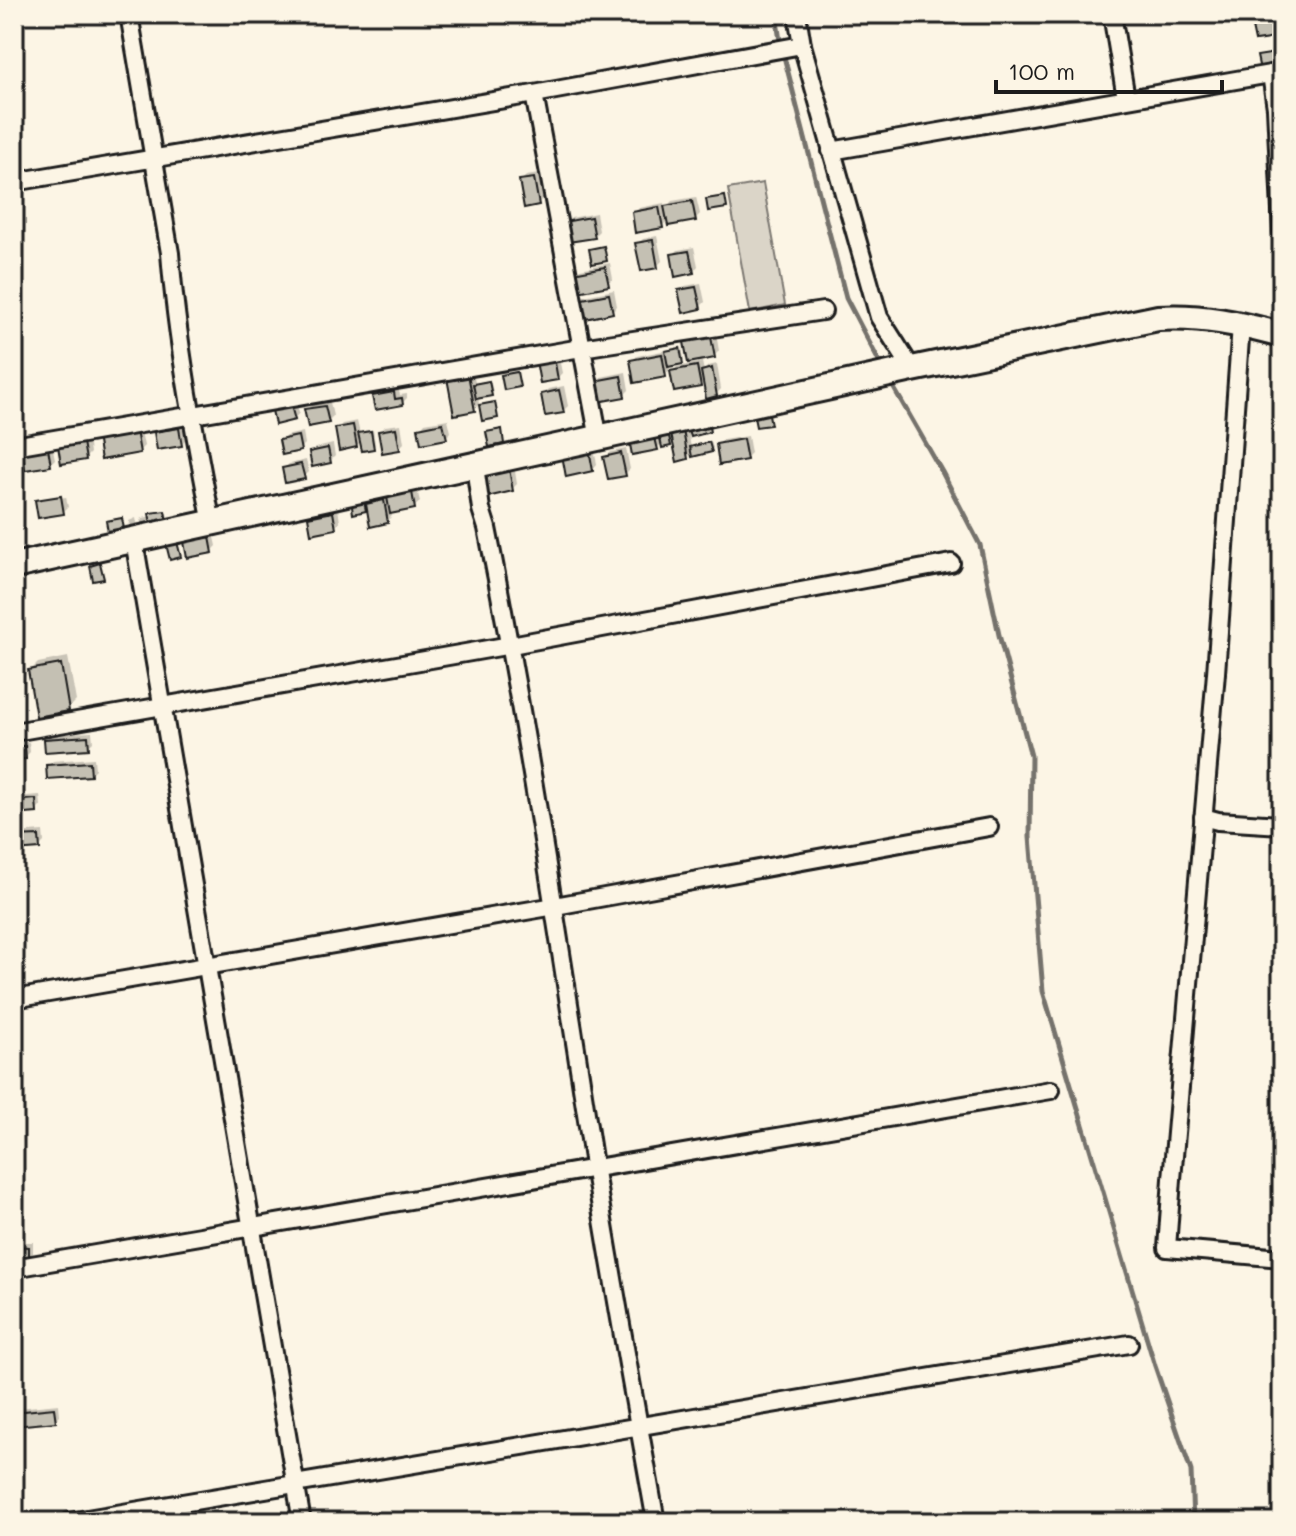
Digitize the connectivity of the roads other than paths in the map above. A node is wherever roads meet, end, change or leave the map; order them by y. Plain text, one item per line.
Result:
1 (129, 14) edge
2 (797, 14) edge
3 (1112, 14) edge
4 (802, 45) junction
5 (1277, 73) edge
6 (534, 94) junction
7 (1126, 98) junction
8 (1279, 109) edge
9 (831, 151) junction
10 (153, 158) junction
11 (14, 182) edge
12 (1282, 231) edge
13 (823, 311) dead end
14 (1241, 325) junction
15 (1282, 335) edge
16 (581, 348) junction
17 (912, 369) junction
18 (191, 415) junction
19 (599, 439) junction
20 (14, 446) edge
21 (475, 466) junction
22 (212, 524) junction
23 (134, 540) junction
24 (951, 563) dead end
25 (14, 566) edge
26 (511, 645) junction
27 (162, 707) junction
28 (14, 732) edge
29 (1203, 817) junction
30 (1282, 825) edge
31 (989, 827) dead end
32 (555, 906) junction
33 (207, 966) junction
34 (14, 999) edge
35 (1051, 1090) dead end
36 (595, 1167) junction
37 (252, 1226) junction
38 (1282, 1258) edge
39 (14, 1268) edge
40 (1129, 1344) dead end
41 (639, 1427) junction
42 (295, 1484) junction
43 (69, 1522) edge
44 (302, 1522) edge
45 (656, 1522) edge

1 - 10 street
2 - 4 street
3 - 7 street
4 - 6 street
4 - 9 street
5 - 7 street
5 - 8 street
6 - 10 street
6 - 16 street
7 - 9 street
8 - 12 street
9 - 17 street
10 - 11 street
10 - 18 street
13 - 16 street
14 - 15 street
14 - 17 street
14 - 29 street
16 - 18 street
16 - 19 street
17 - 19 street
18 - 20 street
18 - 22 street
19 - 21 street
21 - 22 street
21 - 26 street
22 - 23 street
23 - 25 street
23 - 27 street
24 - 26 street
26 - 27 street
26 - 32 street
27 - 28 street
27 - 33 street
29 - 30 street
29 - 38 street
31 - 32 street
32 - 33 street
32 - 36 street
33 - 34 street
33 - 37 street
35 - 36 street
36 - 37 street
36 - 41 street
37 - 39 street
37 - 42 street
40 - 41 street
41 - 42 street
41 - 45 street
42 - 43 street
42 - 44 street

